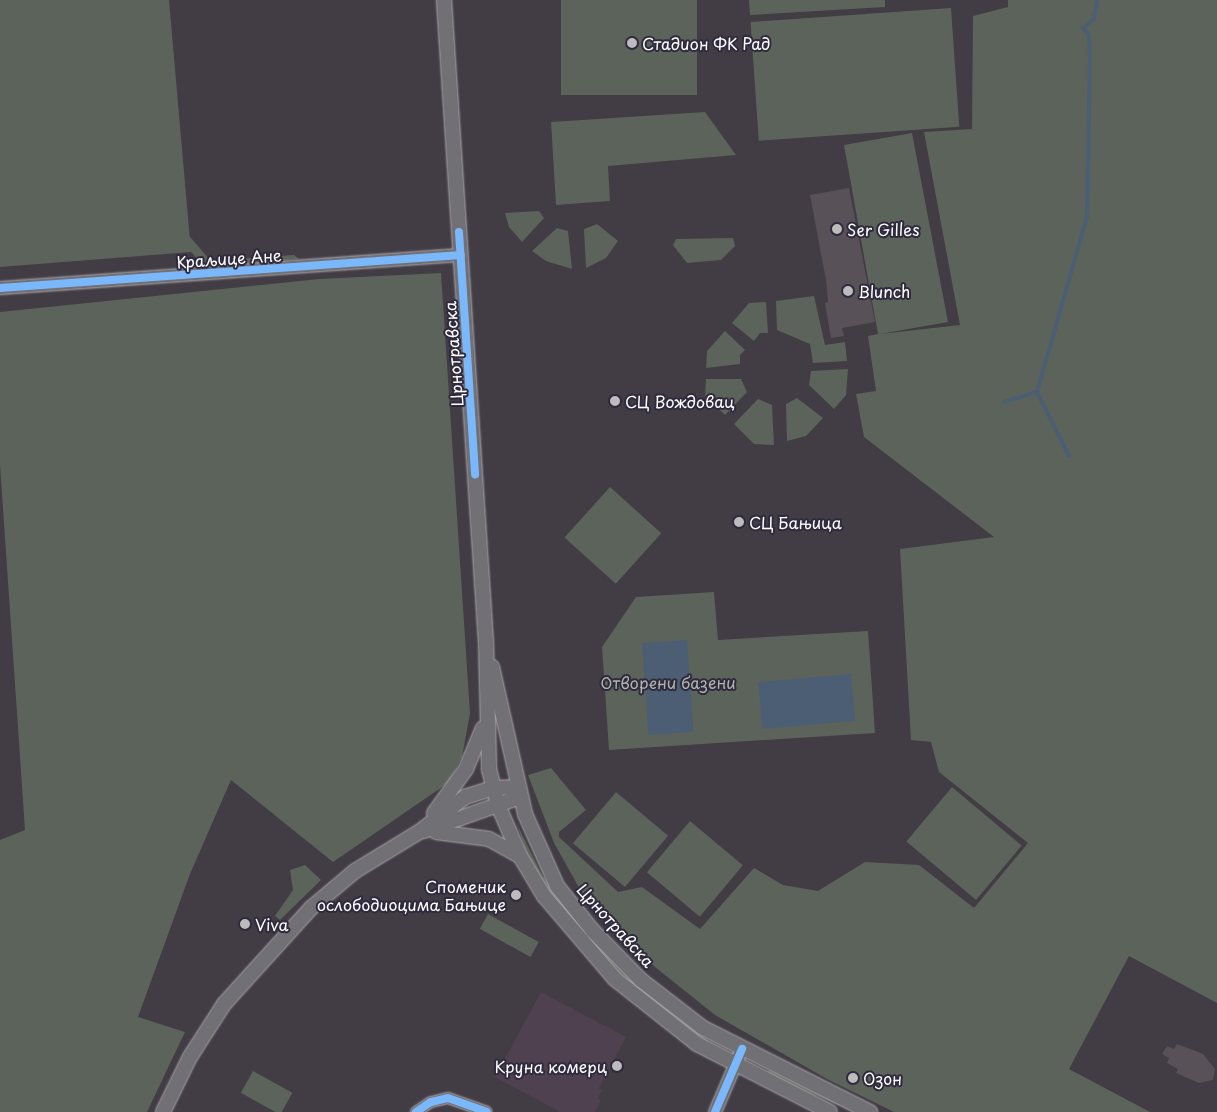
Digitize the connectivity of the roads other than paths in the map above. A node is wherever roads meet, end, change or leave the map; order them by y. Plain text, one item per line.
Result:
1 (444, 0) edge
2 (461, 255) junction
3 (0, 288) edge
4 (486, 642) junction
5 (486, 715) junction
6 (493, 788) junction
7 (518, 792) junction
8 (498, 804) junction
9 (419, 832) junction
10 (520, 856) junction
11 (742, 1049) junction
12 (735, 1065) junction
13 (162, 1112) edge
14 (416, 1112) edge
15 (487, 1112) edge
16 (715, 1112) edge
17 (830, 1112) edge
18 (870, 1112) edge

1 - 2 main road, Црнотравска
2 - 3 street, Краљице Ане
2 - 4 main road, Црнотравска
4 - 5 main road, Црнотравска
4 - 7 main road, Црнотравска
5 - 6 main road, Црнотравска
5 - 9 main road
6 - 7 main road
6 - 8 main road, Црнотравска
6 - 9 main road
7 - 8 main road
7 - 11 main road, Црнотравска
8 - 9 main road
8 - 10 main road, Црнотравска
9 - 10 main road
9 - 13 main road
10 - 12 main road, Црнотравска
11 - 12 street
11 - 18 main road, Црнотравска
12 - 16 street
12 - 17 main road, Црнотравска
14 - 15 street

